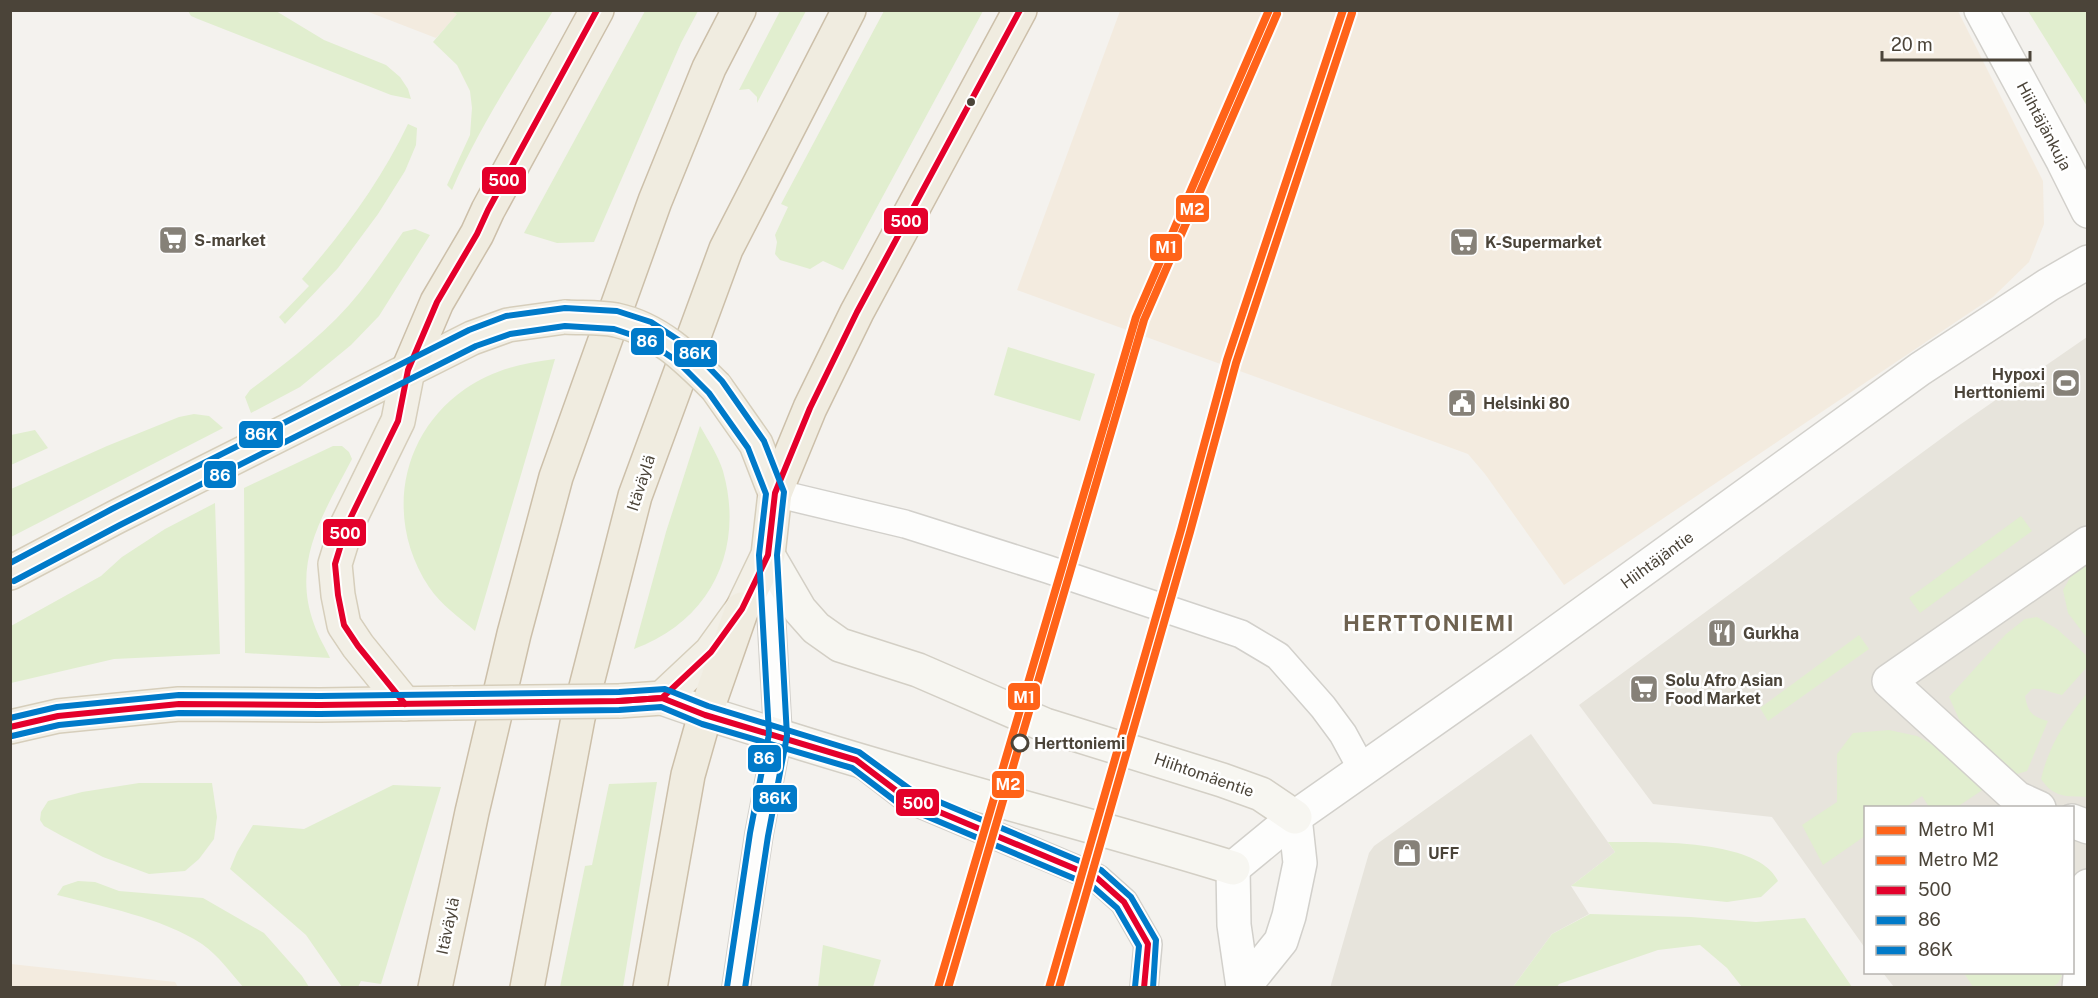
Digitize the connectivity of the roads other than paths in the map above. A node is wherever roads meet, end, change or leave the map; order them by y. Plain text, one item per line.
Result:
1 (597, 10) edge
2 (739, 10) edge
3 (849, 10) edge
4 (1020, 10) edge
5 (1981, 10) edge
6 (2088, 210) edge
7 (2088, 262) edge
8 (408, 370) junction
9 (775, 493) junction
10 (2088, 543) edge
11 (768, 555) junction
12 (10, 573) edge
13 (742, 609) junction
14 (662, 698) junction
15 (405, 704) junction
16 (705, 715) junction
17 (10, 727) edge
18 (778, 735) junction
19 (856, 760) junction
20 (1362, 769) junction
21 (2037, 806) edge
22 (1295, 817) junction
23 (2074, 821) edge
24 (2088, 827) edge
25 (1233, 868) junction
26 (2088, 886) edge
27 (435, 987) edge
28 (527, 987) edge
29 (650, 987) edge
30 (736, 987) edge
31 (1144, 987) edge
32 (1243, 987) edge
33 (2079, 987) edge

1 - 8 highway
2 - 27 highway, Itäväylä
3 - 28 highway, Itäväylä
4 - 9 highway
5 - 6 street, Hiihtäjänkuja
7 - 20 street, Hiihtäjäntie
8 - 9 main road, bridge
8 - 12 main road
8 - 15 main road
9 - 11 main road
9 - 20 lane
10 - 21 street
11 - 13 main road
11 - 18 lane
11 - 22 main road, Hiihtomäentie
13 - 14 main road
13 - 16 highway
14 - 15 main road, bridge
14 - 16 main road
15 - 17 main road
16 - 18 main road
16 - 29 highway
18 - 19 main road
18 - 30 lane
19 - 25 main road
19 - 31 lane
20 - 22 street, Hiihtäjäntie
22 - 25 street, Hiihtäjäntie
22 - 32 street
23 - 24 street
25 - 32 street
26 - 33 street

